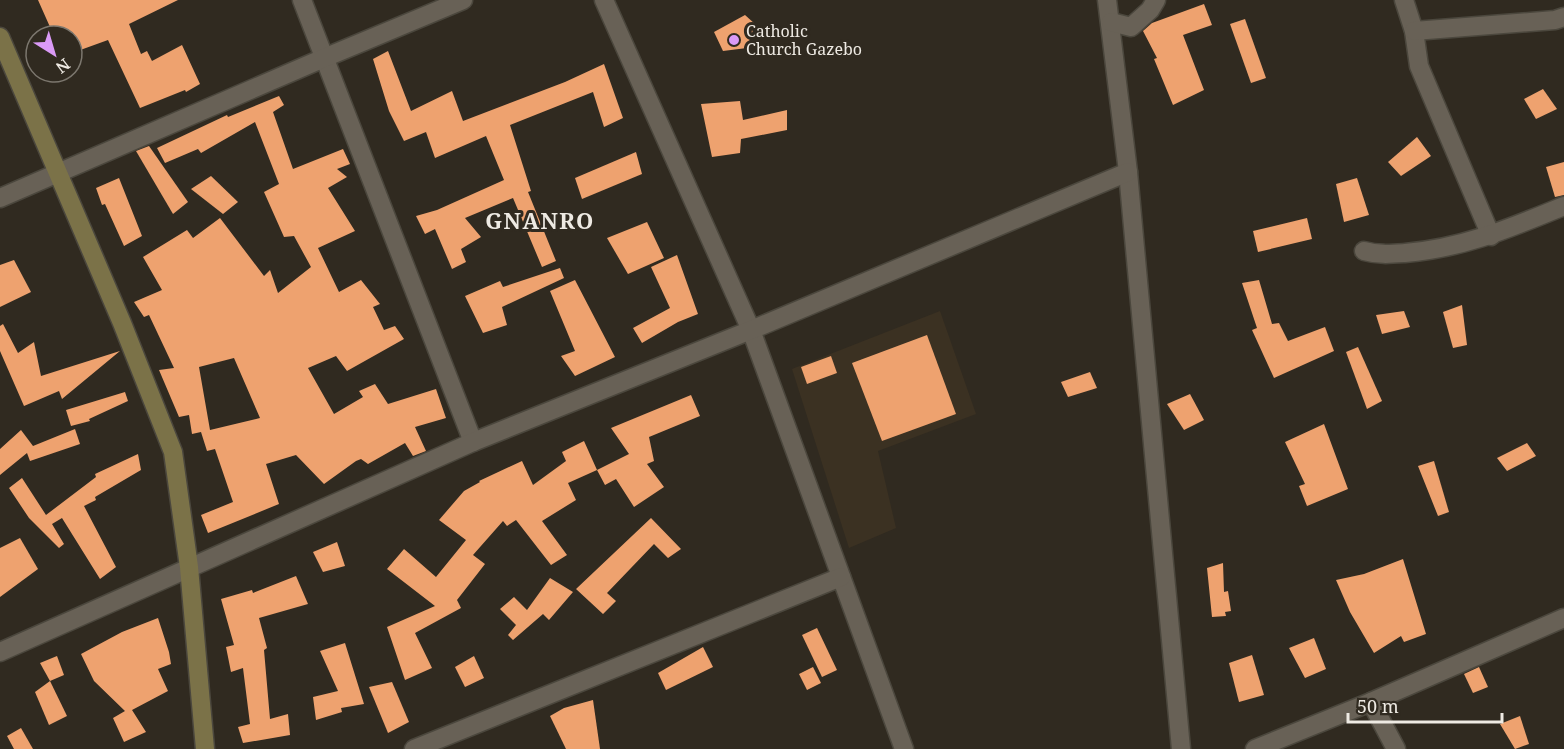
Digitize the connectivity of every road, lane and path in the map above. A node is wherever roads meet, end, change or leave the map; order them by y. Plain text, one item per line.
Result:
1 (302, 0) edge
2 (463, 0) edge
3 (604, 0) edge
4 (1107, 0) edge
5 (1156, 0) edge
6 (1404, 0) edge
7 (1564, 17) edge
8 (1111, 22) junction
9 (1414, 31) junction
10 (0, 37) edge
11 (324, 58) junction
12 (1128, 172) junction
13 (59, 173) junction
14 (0, 198) edge
15 (1564, 206) edge
16 (1491, 236) junction
17 (1364, 251) dead end
18 (751, 330) junction
19 (473, 442) junction
20 (189, 567) junction
21 (841, 577) junction
22 (1564, 618) edge
23 (0, 652) edge
24 (1371, 702) junction
25 (205, 749) edge
26 (414, 749) edge
27 (904, 749) edge
28 (1181, 749) edge
29 (1255, 749) edge
30 (1396, 749) edge

1 - 11 street
2 - 11 street
3 - 18 street
4 - 8 street
5 - 8 street
6 - 9 street
7 - 9 street
8 - 12 street
9 - 16 street
10 - 13 main road
11 - 13 street
11 - 19 street
12 - 18 street
12 - 28 street
13 - 14 street
13 - 20 main road
15 - 16 street
16 - 17 street
18 - 19 street
18 - 21 street
19 - 20 street
20 - 23 street
20 - 25 main road
21 - 26 street
21 - 27 street
22 - 24 street
24 - 29 street
24 - 30 street

